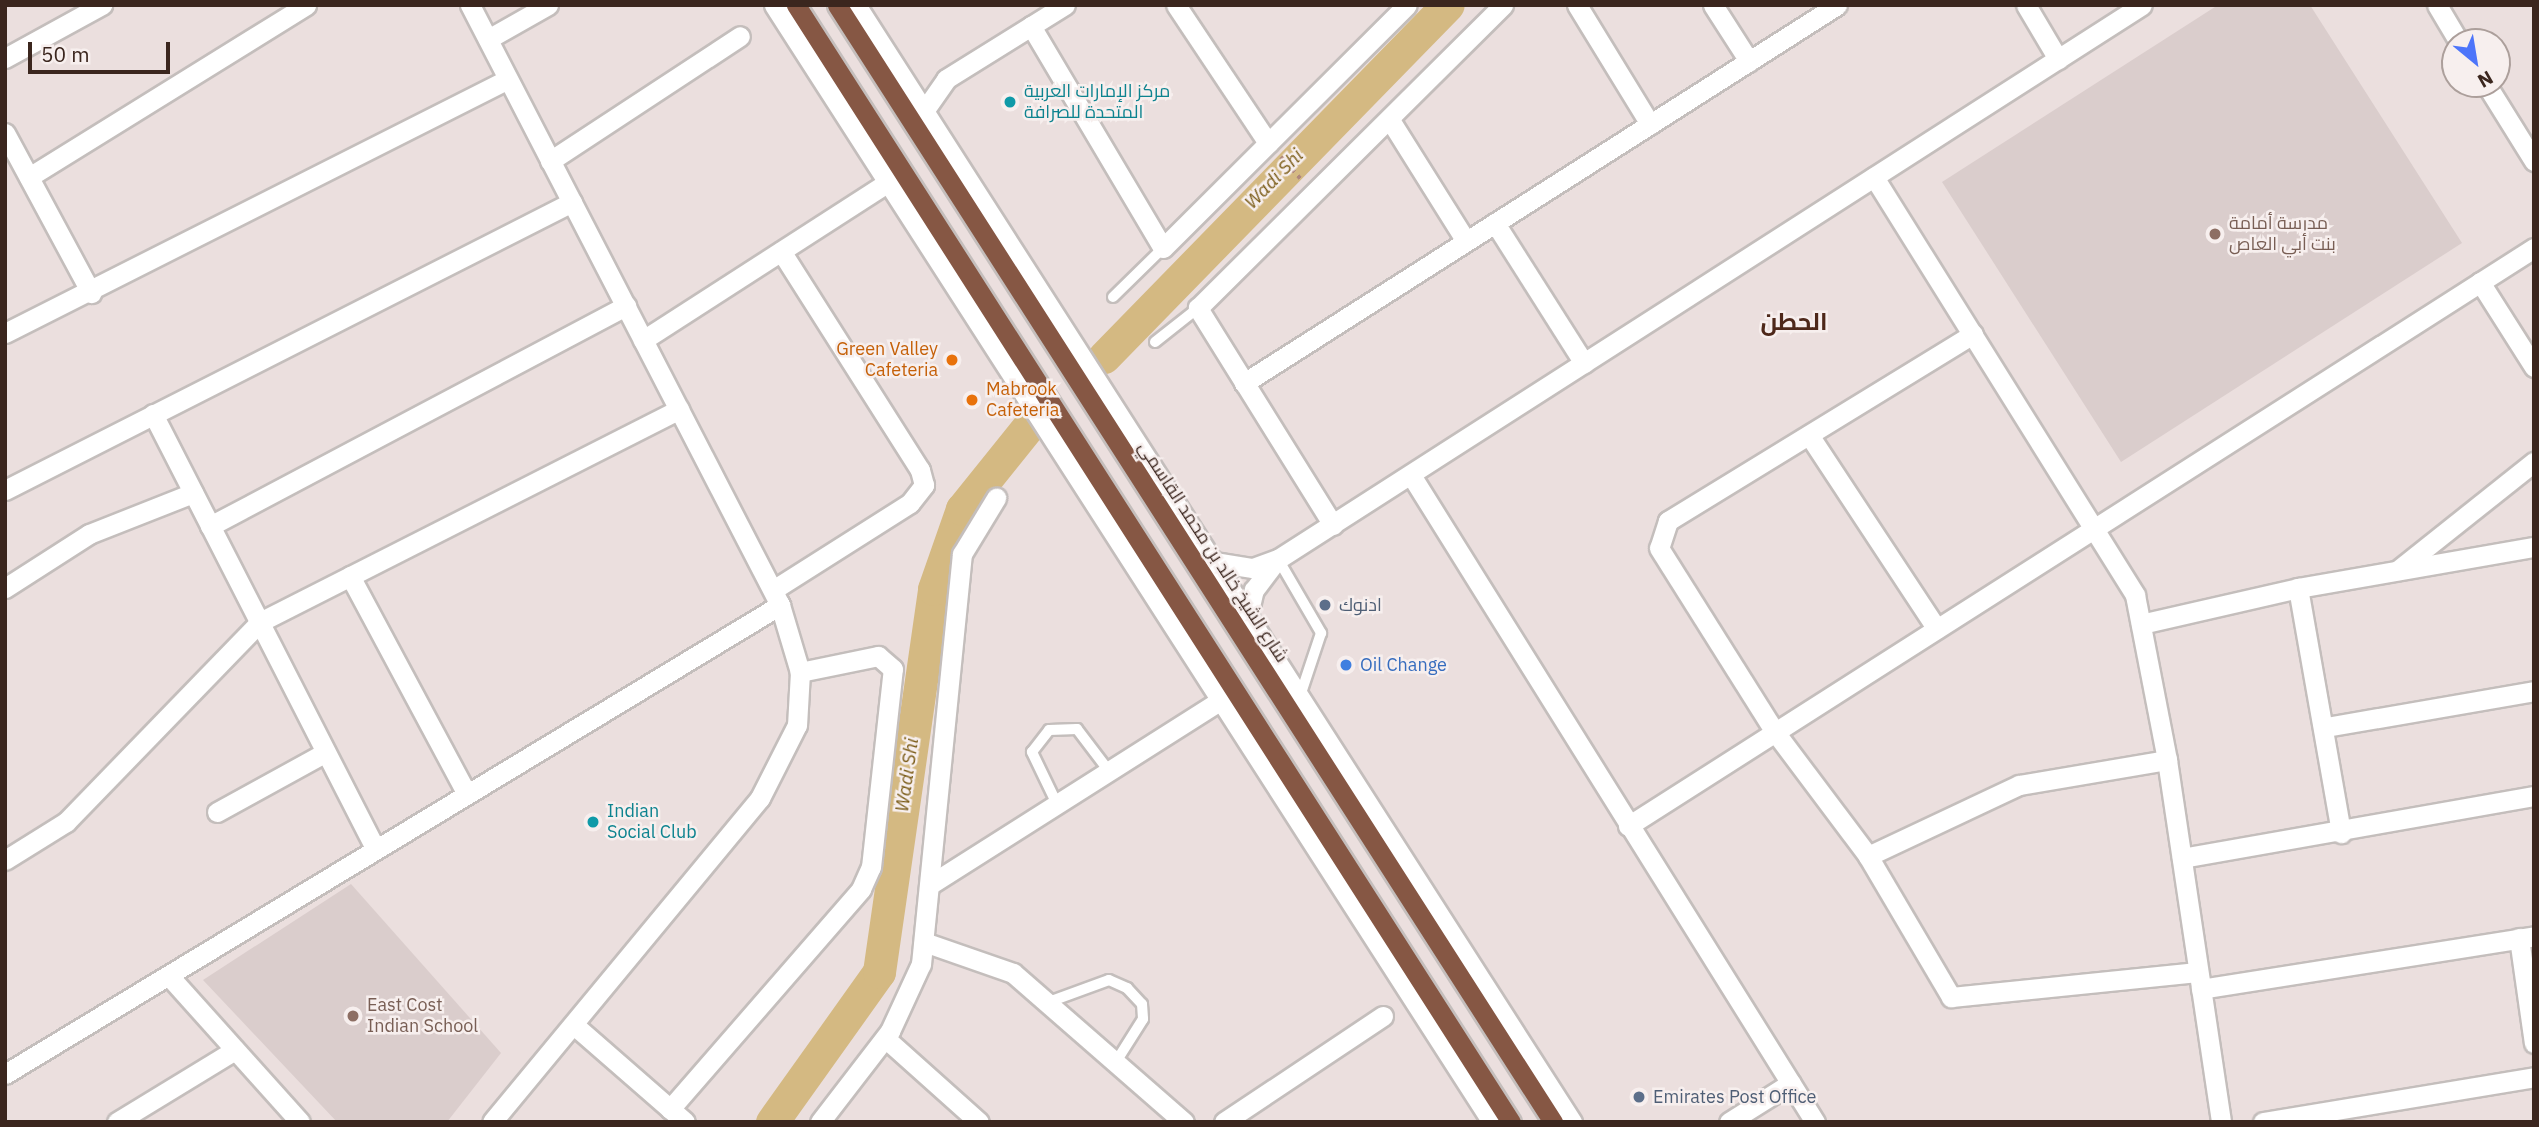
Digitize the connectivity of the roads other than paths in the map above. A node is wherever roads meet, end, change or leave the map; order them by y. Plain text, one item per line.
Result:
1 (102, 5) edge
2 (306, 5) edge
3 (470, 5) edge
4 (548, 5) edge
5 (774, 5) edge
6 (796, 5) edge
7 (837, 5) edge
8 (856, 5) edge
9 (1065, 5) edge
10 (1176, 5) edge
11 (1407, 5) edge
12 (1503, 5) edge
13 (1577, 5) edge
14 (1713, 5) edge
15 (1837, 5) edge
16 (2026, 5) edge
17 (2142, 5) edge
18 (2437, 5) edge
19 (1031, 26) junction
20 (2451, 28) edge
21 (740, 36) dead end
22 (488, 39) junction
23 (5, 58) edge
24 (2058, 59) junction
25 (1749, 61) junction
26 (508, 79) junction
27 (2495, 98) edge
28 (924, 111) junction
29 (1390, 120) junction
30 (1650, 124) junction
31 (5, 133) edge
32 (1272, 147) junction
33 (550, 161) junction
34 (2534, 161) edge
35 (29, 177) junction
36 (1874, 177) junction
37 (888, 182) junction
38 (572, 202) junction
39 (1495, 223) junction
40 (1466, 241) junction
41 (1163, 247) junction
42 (2534, 248) edge
43 (781, 251) junction
44 (2480, 282) junction
45 (91, 293) junction
46 (1113, 297) dead end
47 (626, 306) junction
48 (1198, 307) junction
49 (5, 333) edge
50 (1973, 334) junction
51 (643, 340) junction
52 (1155, 342) dead end
53 (1584, 363) junction
54 (2534, 367) edge
55 (1244, 383) junction
56 (679, 409) junction
57 (153, 414) junction
58 (1810, 435) junction
59 (1137, 457) junction
60 (2534, 462) edge
61 (1411, 475) junction
62 (5, 490) edge
63 (194, 494) junction
64 (996, 498) dead end
65 (1333, 525) junction
66 (210, 526) junction
67 (2097, 526) junction
68 (2534, 547) edge
69 (1278, 559) junction
70 (1214, 562) junction
71 (2394, 573) junction
72 (350, 576) junction
73 (5, 588) edge
74 (2298, 588) junction
75 (777, 597) junction
76 (1170, 605) junction
77 (1248, 615) junction
78 (260, 622) junction
79 (2141, 624) junction
80 (1937, 629) junction
81 (800, 672) junction
82 (2534, 691) edge
83 (1300, 695) junction
84 (1221, 700) junction
85 (2326, 727) junction
86 (1775, 732) junction
87 (326, 752) junction
88 (2167, 760) junction
89 (1110, 771) junction
90 (467, 794) junction
91 (2534, 796) edge
92 (1058, 804) junction
93 (217, 813) dead end
94 (1628, 826) junction
95 (2341, 832) junction
96 (1381, 838) junction
97 (376, 849) junction
98 (1868, 856) junction
99 (2182, 858) junction
100 (5, 860) edge
101 (931, 884) junction
102 (2527, 937) edge
103 (924, 943) junction
104 (169, 975) junction
105 (2200, 980) junction
106 (1046, 1003) junction
107 (1383, 1016) dead end
108 (574, 1025) junction
109 (885, 1038) junction
110 (2534, 1043) edge
111 (235, 1050) junction
112 (1114, 1065) junction
113 (5, 1074) edge
114 (1472, 1075) junction
115 (2534, 1077) edge
116 (1791, 1083) junction
117 (670, 1109) junction
118 (1175, 1119) edge
119 (117, 1122) edge
120 (300, 1122) edge
121 (492, 1122) edge
122 (685, 1122) edge
123 (820, 1122) edge
124 (979, 1122) edge
125 (1224, 1122) edge
126 (1492, 1122) edge
127 (1511, 1122) edge
128 (1553, 1122) edge
129 (1572, 1122) edge
130 (1729, 1122) edge
131 (1815, 1122) edge
132 (2221, 1122) edge
133 (2263, 1122) edge

1 - 23 street
2 - 35 street
3 - 22 street
4 - 22 street
5 - 37 street
6 - 76 highway
7 - 59 highway, شارع الشيخ خالد بن محمد القاسمي
8 - 28 street
9 - 19 street
10 - 32 street
11 - 32 street
12 - 29 street
13 - 30 street
14 - 25 street
15 - 25 street
16 - 24 street
17 - 24 street
18 - 20 street
19 - 28 street
19 - 41 street
21 - 33 street
22 - 26 street
24 - 36 street
25 - 30 street
26 - 33 street
26 - 45 street
27 - 34 street
28 - 59 street
29 - 40 street
29 - 48 street
30 - 39 street
31 - 35 street
32 - 41 street
33 - 38 street
35 - 45 street
36 - 50 street
36 - 53 street
37 - 43 street
37 - 76 street
38 - 47 street
38 - 57 street
39 - 40 street
39 - 53 street
40 - 55 street
41 - 46 lane
42 - 44 street
43 - 51 street
43 - 75 street
44 - 54 street
44 - 67 street
45 - 49 street
47 - 51 street
47 - 66 street
48 - 52 lane
48 - 55 street
50 - 58 street
50 - 67 street
51 - 56 street
53 - 61 street
55 - 65 street
56 - 72 street
56 - 75 street
57 - 62 street
57 - 63 street
58 - 80 street
58 - 86 street
59 - 70 street
59 - 96 highway, شارع الشيخ خالد بن محمد القاسمي
60 - 71 street
61 - 65 street
61 - 94 street
63 - 66 street
63 - 73 street
64 - 101 street
65 - 69 street
66 - 78 street
67 - 79 street
67 - 80 street
68 - 71 street
69 - 70 street
69 - 77 street
69 - 83 lane
70 - 77 street
71 - 74 street
72 - 78 street
72 - 90 street
74 - 79 street
74 - 85 street
75 - 81 street
75 - 90 street
76 - 84 street
76 - 114 highway
77 - 83 street
78 - 87 street
78 - 100 street
79 - 88 street
80 - 86 street
81 - 108 street
81 - 117 street
82 - 85 street
83 - 96 street
84 - 89 street
84 - 114 street
85 - 95 street
86 - 94 street
86 - 98 street
87 - 93 street
87 - 97 street
88 - 98 street
88 - 99 street
89 - 92 street
89 - 92 lane
90 - 97 street
91 - 95 street
92 - 101 street
94 - 116 street
95 - 99 street
96 - 128 highway, شارع الشيخ خالد بن محمد القاسمي
96 - 129 street
97 - 104 street
98 - 105 street
99 - 105 street
101 - 103 street
102 - 105 street
102 - 110 street
103 - 106 street
103 - 109 street
104 - 111 street
104 - 113 street
105 - 132 street
106 - 112 street
106 - 112 lane
107 - 125 street
108 - 117 street
108 - 121 street
109 - 123 street
109 - 124 street
111 - 119 street
111 - 120 street
112 - 118 street
114 - 126 street
114 - 127 highway
115 - 133 street
116 - 130 street
116 - 131 street
117 - 122 street

